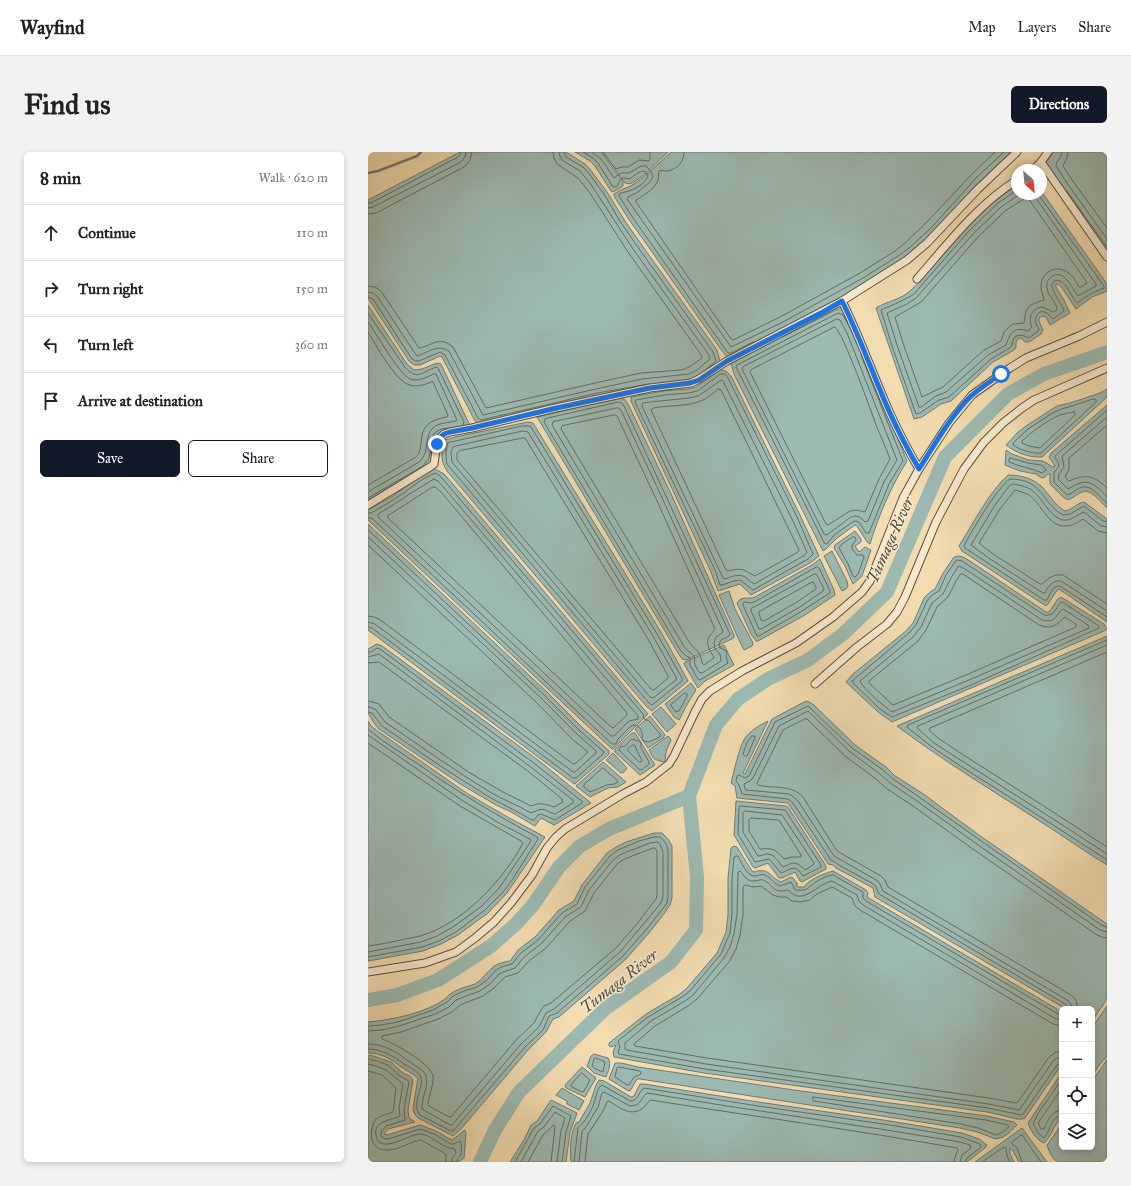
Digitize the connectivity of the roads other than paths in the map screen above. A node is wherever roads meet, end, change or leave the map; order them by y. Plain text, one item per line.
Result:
1 (1017, 152) edge
2 (1048, 152) edge
3 (1041, 162) joint
4 (1011, 184) edge
5 (1107, 257) edge
6 (917, 279) dead end
7 (842, 301) junction
8 (1107, 322) edge
9 (1107, 368) edge
10 (919, 469) junction
11 (368, 505) edge
12 (815, 684) dead end
13 (368, 972) edge

1 - 7 street
2 - 3 street
3 - 5 street
4 - 6 street
7 - 10 street
7 - 11 street
8 - 10 street
9 - 12 street
10 - 13 street

